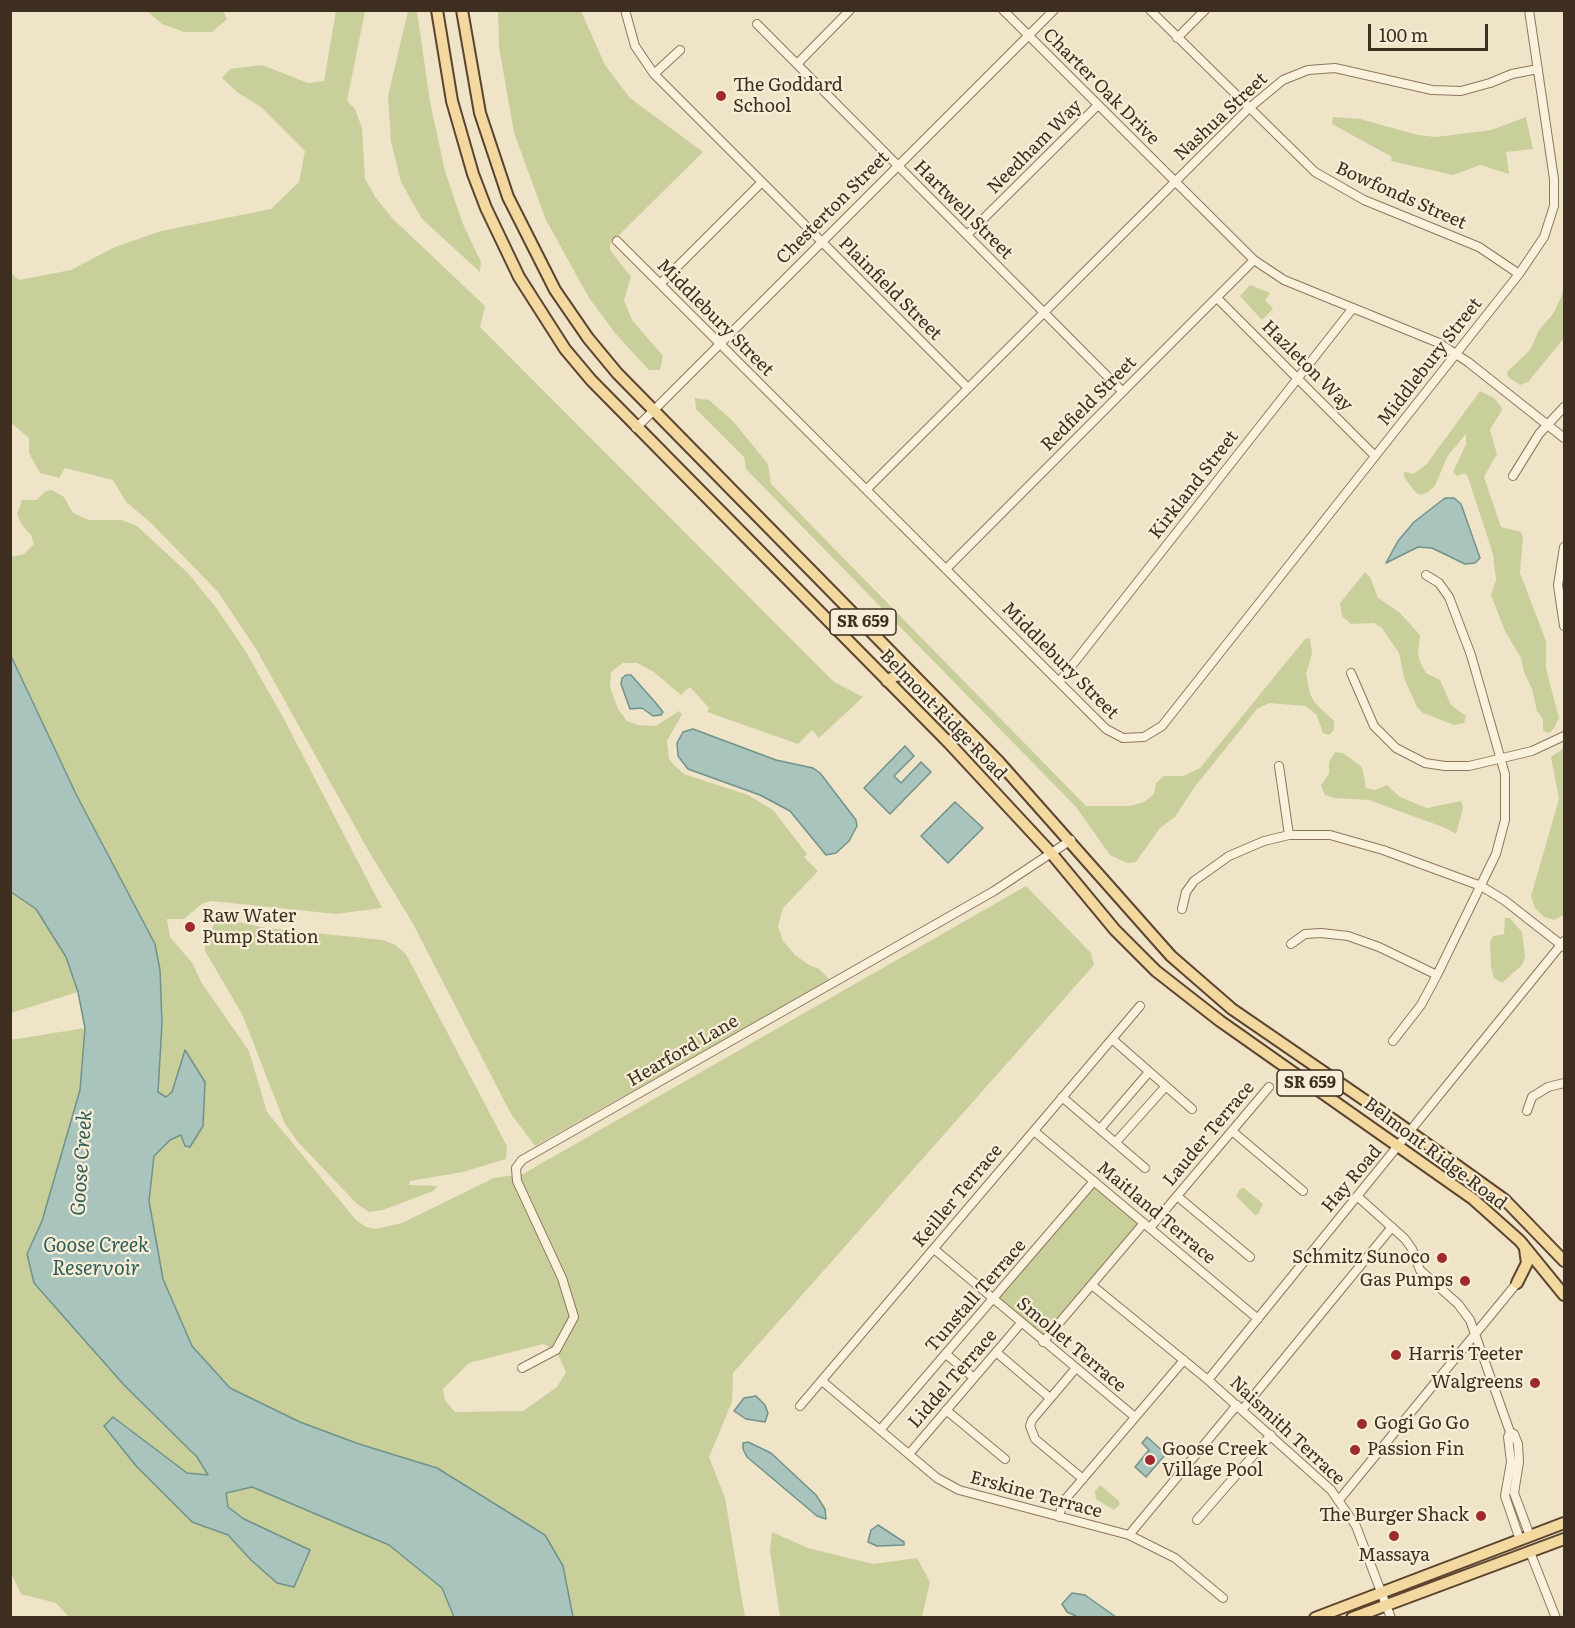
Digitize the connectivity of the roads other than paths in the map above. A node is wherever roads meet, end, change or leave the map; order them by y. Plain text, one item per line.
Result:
1 (437, 10) edge
2 (462, 10) edge
3 (625, 10) edge
4 (850, 10) edge
5 (1003, 10) edge
6 (1054, 10) edge
7 (1150, 10) edge
8 (1205, 10) edge
9 (1529, 10) edge
10 (757, 24) dead end
11 (1028, 36) junction
12 (1177, 38) junction
13 (680, 50) dead end
14 (797, 64) junction
15 (1538, 69) junction
16 (654, 74) junction
17 (1098, 105) junction
18 (1248, 109) junction
19 (897, 165) junction
20 (762, 182) junction
21 (1174, 182) junction
22 (967, 235) junction
23 (616, 241) dead end
24 (820, 242) junction
25 (1254, 260) junction
26 (1518, 274) junction
27 (660, 284) junction
28 (1217, 298) junction
29 (1353, 308) junction
30 (1043, 312) junction
31 (719, 344) junction
32 (1456, 353) junction
33 (1298, 377) junction
34 (968, 388) junction
35 (1122, 392) junction
36 (1564, 407) edge
37 (653, 411) junction
38 (1547, 423) junction
39 (636, 428) junction
40 (1564, 438) edge
41 (1375, 456) junction
42 (1513, 476) dead end
43 (867, 489) junction
44 (1564, 547) edge
45 (946, 569) junction
46 (1426, 575) dead end
47 (1564, 626) edge
48 (1351, 673) dead end
49 (887, 681) junction
50 (1059, 682) junction
51 (925, 685) junction
52 (1564, 736) edge
53 (1501, 759) junction
54 (1279, 766) dead end
55 (1289, 835) junction
56 (1071, 840) junction
57 (1052, 854) junction
58 (1481, 886) junction
59 (1182, 909) dead end
60 (1291, 944) dead end
61 (1563, 944) edge
62 (1437, 975) junction
63 (1140, 1006) dead end
64 (1112, 1039) junction
65 (1393, 1041) dead end
66 (1149, 1072) junction
67 (1564, 1083) edge
68 (1166, 1086) junction
69 (1269, 1087) dead end
70 (1062, 1097) junction
71 (1192, 1109) dead end
72 (1527, 1111) dead end
73 (1100, 1128) junction
74 (1034, 1131) junction
75 (1232, 1131) junction
76 (1410, 1132) junction
77 (1116, 1142) junction
78 (1399, 1146) junction
79 (1145, 1168) dead end
80 (1094, 1181) junction
81 (1303, 1191) dead end
82 (1177, 1196) junction
83 (1357, 1196) junction
84 (1147, 1226) junction
85 (1392, 1227) junction
86 (1520, 1241) junction
87 (934, 1249) junction
88 (1250, 1257) dead end
89 (1564, 1262) edge
90 (1517, 1283) joint
91 (1093, 1286) junction
92 (1564, 1295) edge
93 (992, 1299) junction
94 (1258, 1319) junction
95 (1021, 1323) junction
96 (1475, 1334) junction
97 (1044, 1342) junction
98 (996, 1352) junction
99 (946, 1354) junction
100 (1184, 1360) junction
101 (522, 1368) dead end
102 (1076, 1368) junction
103 (975, 1378) junction
104 (1208, 1380) junction
105 (822, 1382) junction
106 (1050, 1398) junction
107 (800, 1406) dead end
108 (1240, 1407) junction
109 (946, 1410) junction
110 (1135, 1417) junction
111 (880, 1430) junction
112 (1271, 1435) junction
113 (909, 1454) junction
114 (1005, 1459) dead end
115 (1083, 1479) junction
116 (1339, 1500) junction
117 (1059, 1517) junction
118 (1197, 1520) dead end
119 (1564, 1523) edge
120 (1128, 1535) junction
121 (1525, 1538) junction
122 (1564, 1539) edge
123 (1530, 1552) junction
124 (1382, 1593) junction
125 (1223, 1598) dead end
126 (1386, 1605) junction
127 (1314, 1617) edge
128 (1352, 1617) edge
129 (1391, 1617) edge
130 (1556, 1617) edge

1 - 39 main road, Belmont Ridge Road / SR 659
2 - 37 main road, Belmont Ridge Road / SR 659
3 - 16 street, Plainfield Street
4 - 14 street
5 - 11 street, Charter Oak Drive
6 - 11 street, Chesterton Street
7 - 12 street, Bowfonds Street
8 - 12 street
9 - 15 street
10 - 14 street, Hartwell Street
11 - 17 street, Charter Oak Drive
11 - 19 street, Chesterton Street
12 - 18 street, Bowfonds Street
13 - 16 street
14 - 19 street, Hartwell Street
15 - 18 street, Nashua Street
15 - 26 street
16 - 20 street, Plainfield Street
17 - 21 street, Charter Oak Drive
17 - 22 street, Needham Way
18 - 21 street, Nashua Street
18 - 26 street, Bowfonds Street
19 - 22 street, Hartwell Street
19 - 24 street, Chesterton Street
20 - 24 street, Plainfield Street
20 - 27 street
21 - 25 street, Charter Oak Drive
21 - 30 street, Nashua Street
22 - 30 street, Hartwell Street
23 - 27 street, Middlebury Street
24 - 31 street, Chesterton Street
24 - 34 street, Plainfield Street
25 - 28 street, Redfield Street
25 - 29 street, Charter Oak Drive
26 - 32 street, Middlebury Street
27 - 31 street, Middlebury Street
28 - 33 street, Hazleton Way
28 - 35 street, Redfield Street
29 - 32 street, Charter Oak Drive
29 - 33 street, Kirkland Street
30 - 34 street, Nashua Street
30 - 35 street, Hartwell Street
31 - 37 street, Chesterton Street
31 - 43 street, Middlebury Street
32 - 38 street, Charter Oak Drive
32 - 41 street, Middlebury Street
33 - 41 street, Hazleton Way
33 - 50 street, Kirkland Street
34 - 43 street, Nashua Street
35 - 45 street, Redfield Street
36 - 38 street
37 - 39 street, Chesterton Street
37 - 51 main road, Belmont Ridge Road / SR 659
38 - 40 street, Charter Oak Drive
38 - 42 street
39 - 49 main road, Belmont Ridge Road / SR 659
41 - 50 street, Middlebury Street
43 - 45 street, Middlebury Street
44 - 47 street
45 - 50 street, Middlebury Street
46 - 53 street
48 - 53 street
49 - 51 main road
49 - 57 main road, Belmont Ridge Road / SR 659
51 - 56 main road, Belmont Ridge Road / SR 659
52 - 53 street
53 - 58 street
54 - 55 street
55 - 58 street
55 - 59 street
56 - 57 street, Hearford Lane
56 - 76 main road, Belmont Ridge Road / SR 659
57 - 78 main road, Belmont Ridge Road / SR 659
57 - 101 street, Hearford Lane
58 - 61 street
58 - 62 street
60 - 62 street
61 - 76 street, Hay Road
62 - 65 street
63 - 64 street, Keiller Terrace
64 - 66 street
64 - 70 street, Keiller Terrace
66 - 68 street
66 - 73 street
67 - 72 street
68 - 71 street
68 - 77 street
69 - 75 street, Lauder Terrace
70 - 73 street
70 - 74 street, Keiller Terrace
73 - 77 street
74 - 80 street, Maitland Terrace
74 - 87 street, Keiller Terrace
75 - 81 street
75 - 82 street, Lauder Terrace
76 - 78 street, Hay Road
76 - 89 main road, Belmont Ridge Road / SR 659
77 - 79 street
78 - 83 street, Hay Road
78 - 86 main road, Belmont Ridge Road / SR 659
80 - 84 street, Maitland Terrace
80 - 93 street, Tunstall Terrace
82 - 84 street, Lauder Terrace
82 - 88 street
83 - 85 street
83 - 94 street, Hay Road
84 - 91 street, Lauder Terrace
84 - 94 street, Maitland Terrace
85 - 96 street
85 - 108 street
86 - 90 main road
86 - 92 main road, Belmont Ridge Road / SR 659
87 - 93 street, Smollet Terrace
87 - 105 street, Keiller Terrace
90 - 96 street
91 - 97 street, Lauder Terrace
91 - 100 street, Naismith Terrace
93 - 95 street, Smollet Terrace
93 - 99 street, Tunstall Terrace
94 - 104 street, Hay Road
95 - 97 street, Smollet Terrace
95 - 98 street, Liddel Terrace
96 - 116 street
96 - 121 street
97 - 102 street, Smollet Terrace
98 - 103 street, Liddel Terrace
98 - 106 street
99 - 103 street
99 - 111 street, Tunstall Terrace
100 - 104 street, Naismith Terrace
100 - 110 street
102 - 106 street
102 - 110 street, Smollet Terrace
103 - 109 street, Liddel Terrace
104 - 108 street, Naismith Terrace
105 - 107 street, Keiller Terrace
105 - 111 street, Erskine Terrace
106 - 115 street
108 - 112 street, Naismith Terrace
108 - 120 street
109 - 113 street, Liddel Terrace
109 - 114 street
110 - 115 street
111 - 113 street, Erskine Terrace
112 - 116 street, Naismith Terrace
112 - 118 street
113 - 117 street, Erskine Terrace
115 - 117 street
116 - 124 street, Naismith Terrace
117 - 120 street, Erskine Terrace
119 - 121 main road
120 - 125 street, Erskine Terrace
121 - 124 main road
122 - 123 main road
123 - 126 main road
123 - 130 street
124 - 126 street, Naismith Terrace
124 - 127 main road
126 - 128 main road
126 - 129 street, Naismith Terrace

